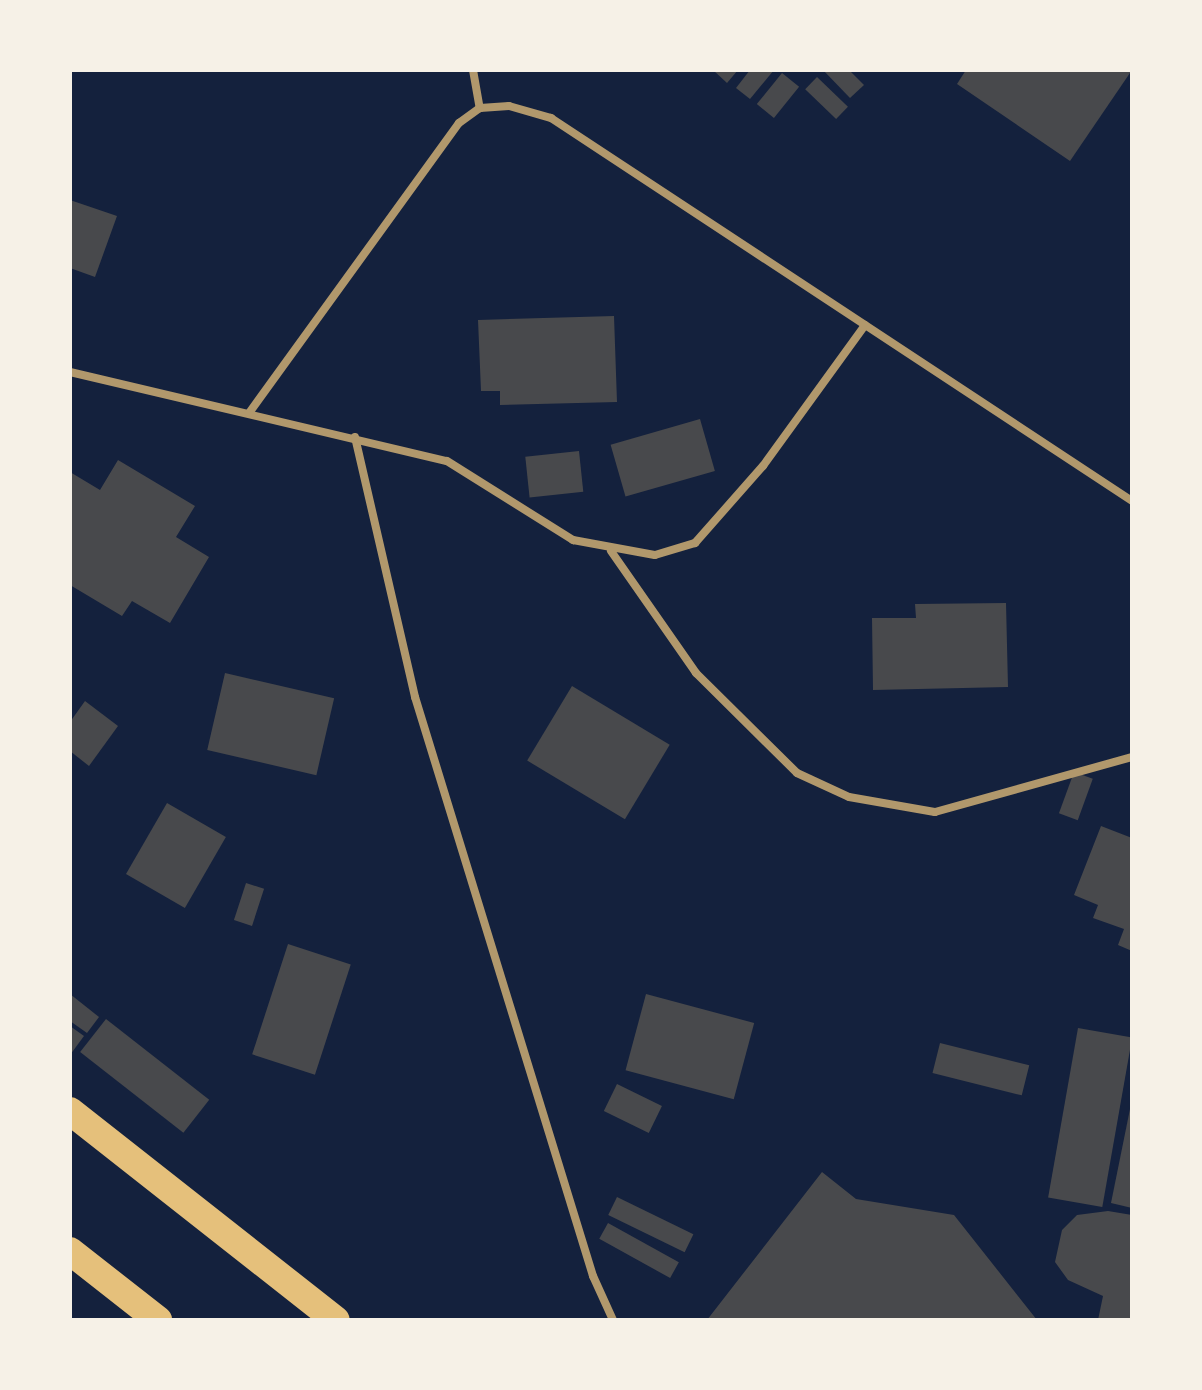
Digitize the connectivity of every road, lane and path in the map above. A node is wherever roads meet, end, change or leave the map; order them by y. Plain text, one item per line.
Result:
1 (473, 70) edge
2 (480, 108) junction
3 (865, 325) junction
4 (70, 372) edge
5 (250, 413) junction
6 (355, 438) junction
7 (1132, 502) edge
8 (611, 551) junction
9 (1132, 757) edge
10 (70, 1111) edge
11 (70, 1252) edge
12 (158, 1320) edge
13 (336, 1320) edge
14 (613, 1320) edge

1 - 2 lane
2 - 3 lane
2 - 5 lane
3 - 7 lane
3 - 8 lane
4 - 5 lane
5 - 6 lane
6 - 8 lane
6 - 14 lane
8 - 9 lane
10 - 13 highway
11 - 12 highway

